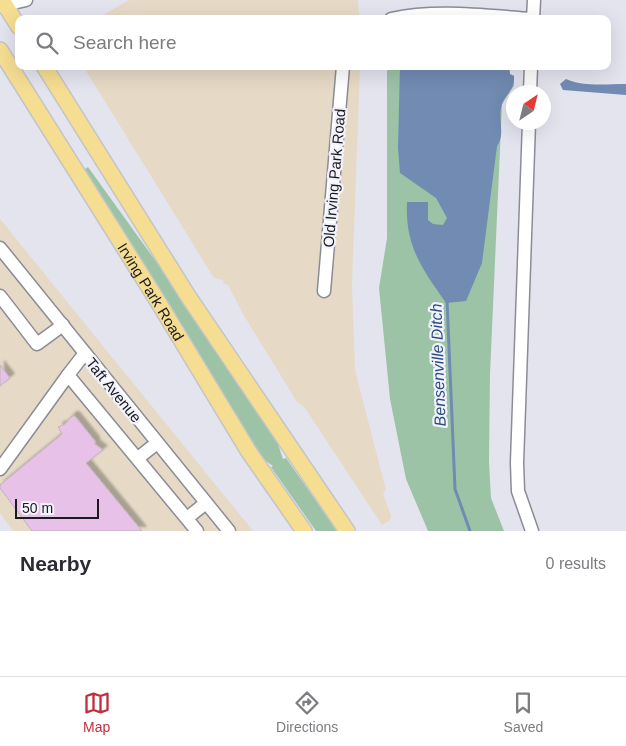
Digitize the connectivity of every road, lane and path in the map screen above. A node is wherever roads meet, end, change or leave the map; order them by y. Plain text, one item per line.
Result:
1 (26, 0) edge
2 (534, 0) edge
3 (3, 4) edge
4 (412, 15) edge
5 (478, 15) edge
6 (533, 15) edge
7 (15, 21) edge
8 (0, 50) edge
9 (47, 70) edge
10 (344, 70) edge
11 (531, 70) edge
12 (530, 85) edge
13 (529, 130) edge
14 (0, 248) edge
15 (324, 291) dead end
16 (0, 296) edge
17 (63, 325) junction
18 (85, 353) junction
19 (68, 375) junction
20 (157, 443) junction
21 (138, 458) junction
22 (0, 470) edge
23 (206, 502) junction
24 (186, 518) junction
25 (197, 531) edge
26 (229, 531) edge
27 (304, 531) edge
28 (347, 531) edge
29 (532, 531) edge

1 - 3 street
2 - 6 street
3 - 7 main road
4 - 5 street
8 - 27 main road, Irving Park Road
9 - 28 main road, Irving Park Road
10 - 15 street, Old Irving Park Road
11 - 12 street
13 - 29 street
14 - 17 street, Taft Avenue
16 - 17 street
17 - 18 street, Taft Avenue
18 - 19 street
18 - 20 street, Taft Avenue
19 - 21 street
19 - 22 street
20 - 21 street
20 - 23 street, Taft Avenue
21 - 24 street
23 - 24 street
23 - 26 street, Taft Avenue
24 - 25 street

